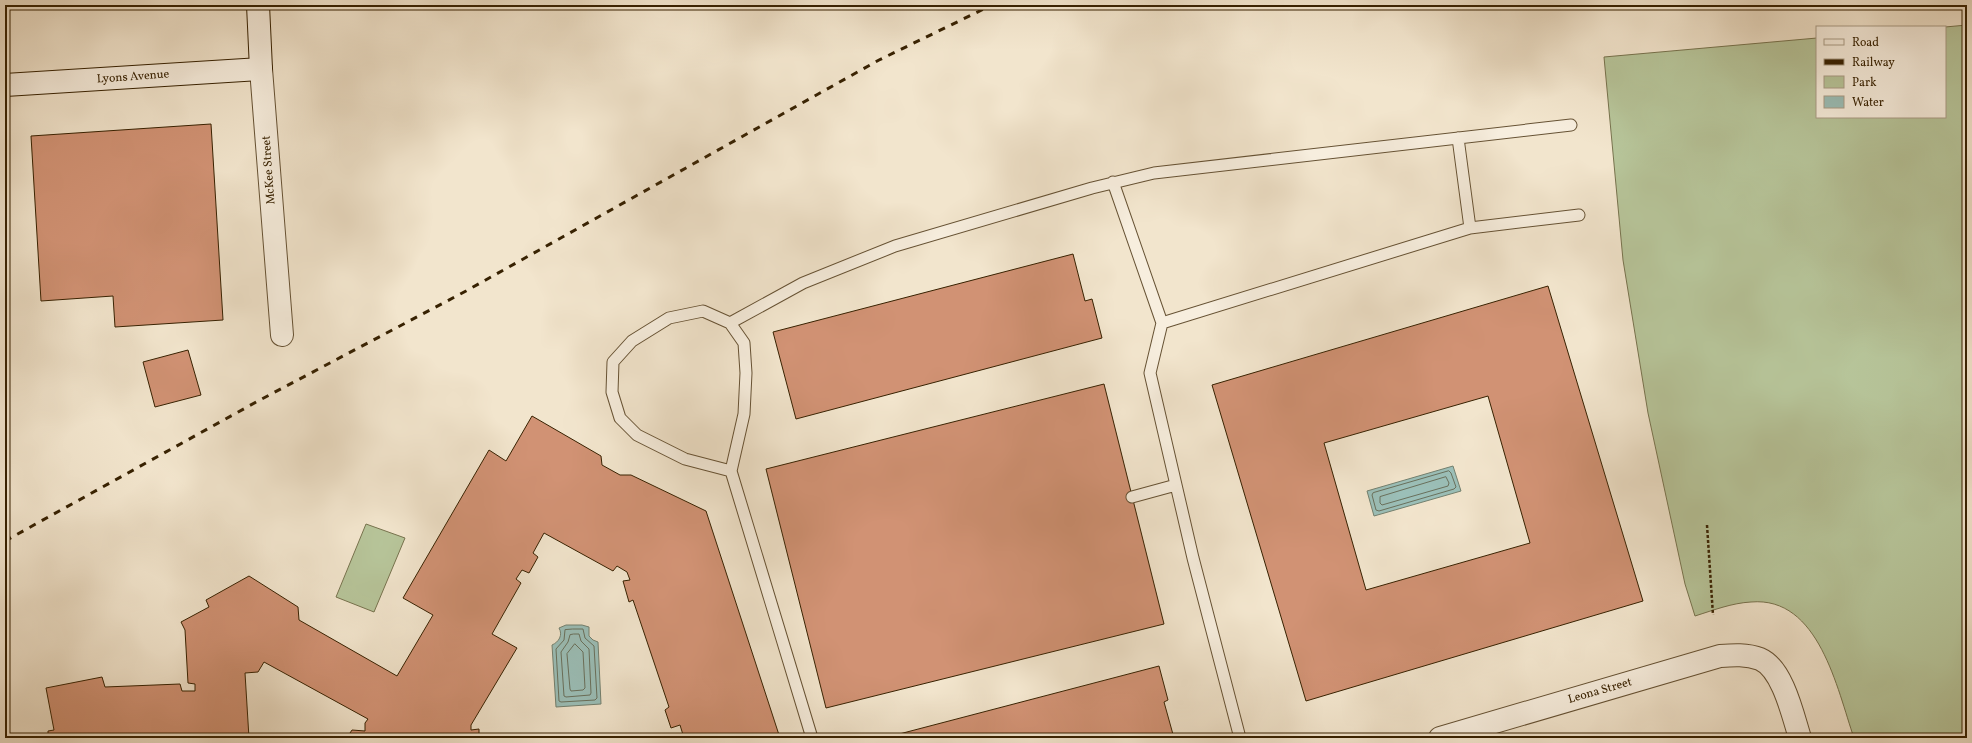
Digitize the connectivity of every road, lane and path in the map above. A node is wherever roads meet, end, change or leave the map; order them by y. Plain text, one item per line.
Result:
1 (258, 5) edge
2 (261, 69) junction
3 (5, 85) edge
4 (1571, 126) dead end
5 (1458, 138) junction
6 (1112, 182) junction
7 (1579, 215) dead end
8 (1470, 228) junction
9 (730, 323) junction
10 (1162, 323) junction
11 (282, 335) dead end
12 (731, 471) junction
13 (1176, 485) junction
14 (1132, 496) dead end
15 (1707, 525) dead end
16 (1713, 614) dead end
17 (812, 738) edge
18 (1240, 738) edge
19 (1440, 738) edge
20 (1800, 738) edge

1 - 2 street, McKee Street
2 - 3 street, Lyons Avenue
2 - 11 street, McKee Street
4 - 5 lane
5 - 6 lane
5 - 8 lane
6 - 9 lane
6 - 10 lane
7 - 8 lane
8 - 10 lane
9 - 12 lane
9 - 12 lane
10 - 13 lane
12 - 17 lane
13 - 14 lane
13 - 18 lane
15 - 16 path
19 - 20 street, Leona Street

